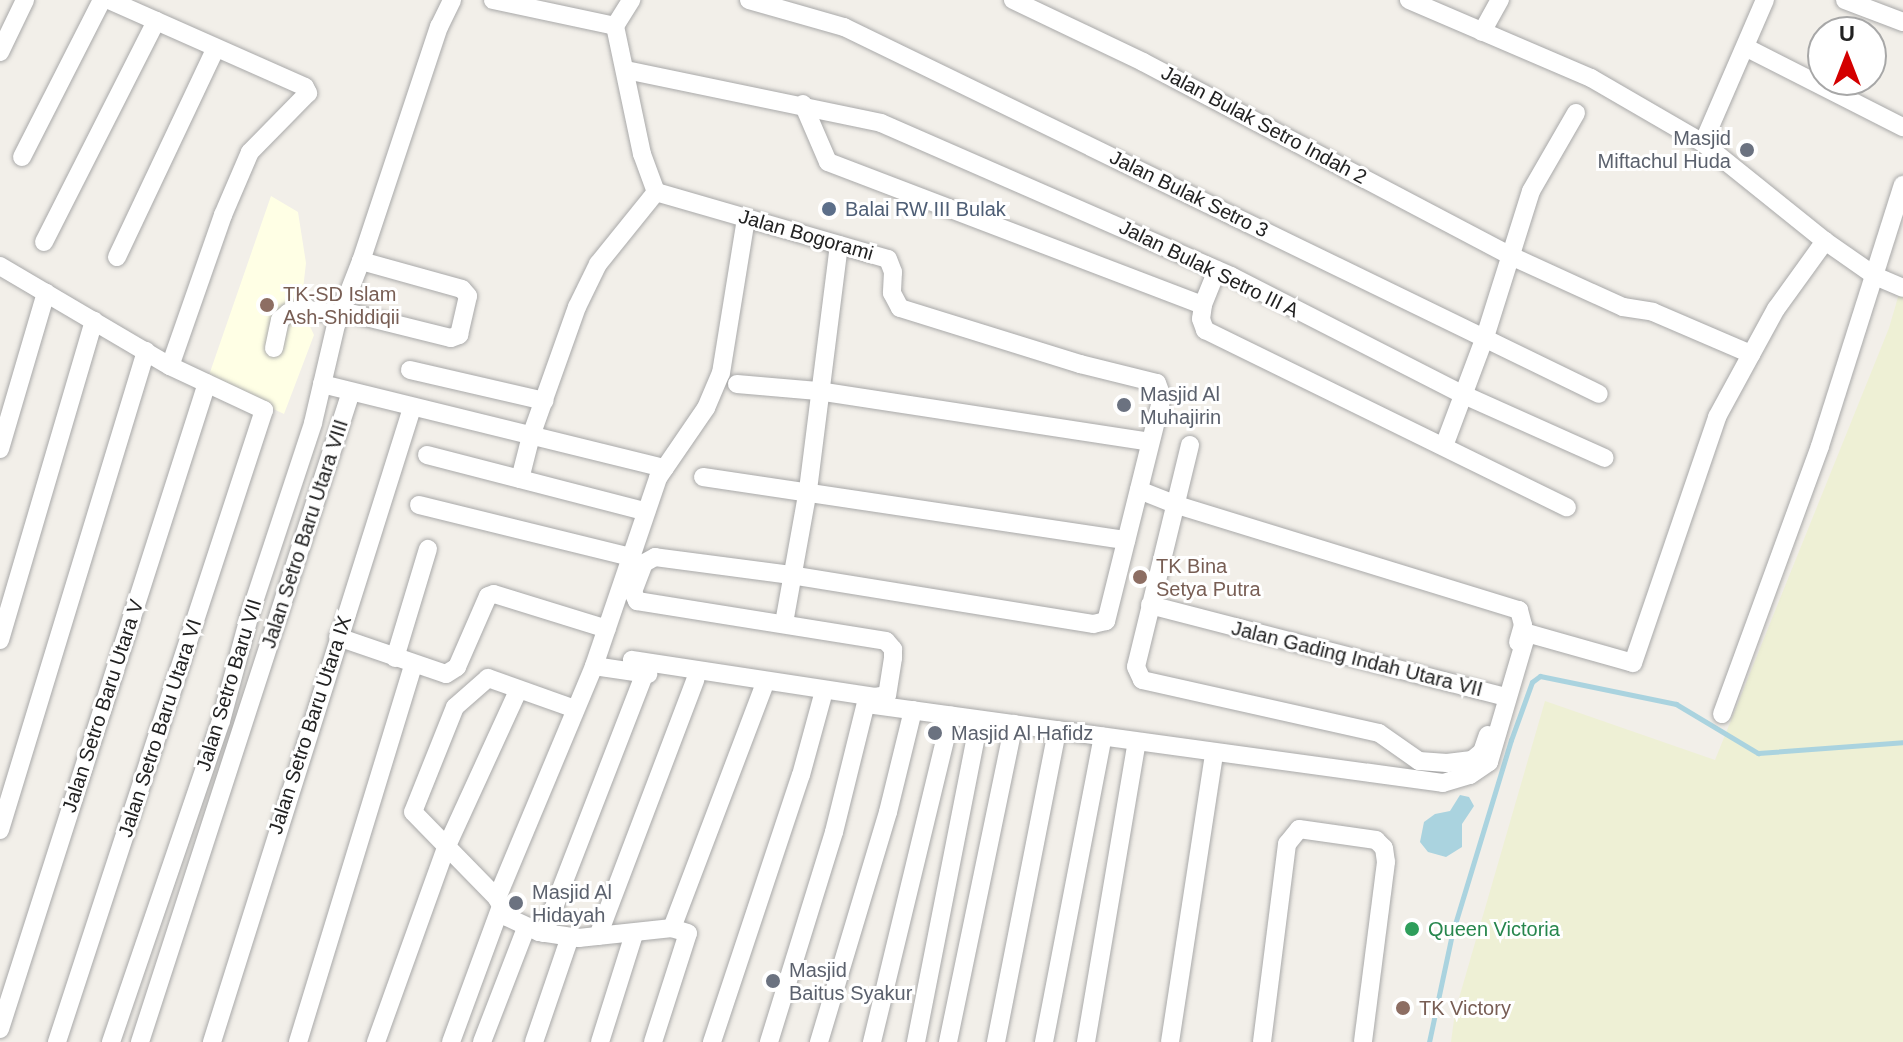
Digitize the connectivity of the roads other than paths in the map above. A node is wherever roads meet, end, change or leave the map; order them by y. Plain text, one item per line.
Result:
1 (25, 0) edge
2 (102, 0) edge
3 (109, 0) edge
4 (452, 0) edge
5 (493, 0) edge
6 (631, 0) edge
7 (749, 0) edge
8 (1013, 0) edge
9 (1409, 0) edge
10 (1500, 0) edge
11 (1765, 0) edge
12 (1845, 0) edge
13 (156, 21) junction
14 (1903, 22) edge
15 (615, 26) junction
16 (1482, 32) junction
17 (216, 48) junction
18 (1747, 48) junction
19 (0, 52) edge
20 (626, 70) junction
21 (803, 104) junction
22 (1576, 113) dead end
23 (1903, 127) edge
24 (1696, 139) junction
25 (22, 157) dead end
26 (1903, 185) edge
27 (656, 192) junction
28 (746, 218) junction
29 (1825, 241) junction
30 (44, 242) dead end
31 (839, 245) junction
32 (1511, 256) junction
33 (117, 257) dead end
34 (361, 261) junction
35 (0, 266) edge
36 (1217, 270) junction
37 (1875, 276) junction
38 (1903, 288) edge
39 (46, 293) junction
40 (1203, 305) junction
41 (339, 317) junction
42 (94, 321) junction
43 (1485, 337) junction
44 (274, 348) dead end
45 (146, 351) junction
46 (1751, 354) junction
47 (170, 366) junction
48 (410, 370) dead end
49 (207, 383) junction
50 (322, 384) junction
51 (737, 384) dead end
52 (818, 391) junction
53 (351, 392) junction
54 (1599, 394) dead end
55 (1464, 395) junction
56 (544, 401) junction
57 (412, 408) junction
58 (531, 436) junction
59 (1150, 442) junction
60 (1190, 445) dead end
61 (1444, 446) junction
62 (0, 449) edge
63 (427, 455) dead end
64 (1605, 458) dead end
65 (665, 468) junction
66 (703, 477) dead end
67 (520, 479) junction
68 (808, 490) junction
69 (1139, 490) junction
70 (419, 505) dead end
71 (1177, 505) junction
72 (1567, 507) dead end
73 (644, 511) junction
74 (1126, 540) junction
75 (428, 549) dead end
76 (631, 557) junction
77 (791, 575) junction
78 (1133, 615) junction
79 (784, 623) junction
80 (607, 629) junction
81 (338, 637) junction
82 (0, 640) edge
83 (404, 661) junction
84 (594, 666) junction
85 (639, 667) junction
86 (695, 680) junction
87 (763, 688) junction
88 (518, 691) junction
89 (1502, 696) junction
90 (822, 698) junction
91 (866, 703) junction
92 (575, 709) junction
93 (913, 710) junction
94 (1722, 714) dead end
95 (951, 715) junction
96 (979, 720) junction
97 (1014, 724) junction
98 (1057, 730) junction
99 (1103, 737) junction
100 (1137, 742) junction
101 (1214, 754) junction
102 (0, 830) edge
103 (446, 848) junction
104 (499, 904) junction
105 (672, 928) junction
106 (535, 930) junction
107 (634, 934) junction
108 (598, 936) junction
109 (570, 937) junction
110 (0, 1029) edge
111 (57, 1042) edge
112 (111, 1042) edge
113 (140, 1042) edge
114 (212, 1042) edge
115 (298, 1042) edge
116 (376, 1042) edge
117 (451, 1042) edge
118 (482, 1042) edge
119 (534, 1042) edge
120 (600, 1042) edge
121 (653, 1042) edge
122 (712, 1042) edge
123 (769, 1042) edge
124 (819, 1042) edge
125 (872, 1042) edge
126 (916, 1042) edge
127 (948, 1042) edge
128 (996, 1042) edge
129 (1044, 1042) edge
130 (1086, 1042) edge
131 (1170, 1042) edge
132 (1262, 1042) edge
133 (1363, 1042) edge

1 - 19 street
2 - 25 street
3 - 13 street
4 - 34 street, Jalan Setro Baru VII
5 - 15 street
6 - 15 street
7 - 43 street, Jalan Bulak Setro 3
8 - 32 street, Jalan Bulak Setro Indah 2
9 - 16 street
10 - 16 street
11 - 18 street
12 - 14 street
13 - 17 street
13 - 30 street
15 - 20 street
16 - 24 street
17 - 33 street
17 - 47 street
18 - 23 street
18 - 24 street
20 - 21 street, Jalan Bulak Setro III A
20 - 27 street
21 - 36 street, Jalan Bulak Setro III A
21 - 40 street
22 - 32 street
24 - 29 street
26 - 37 street
27 - 28 street, Jalan Bogorami
27 - 56 street
28 - 31 street, Jalan Bogorami
28 - 65 street
29 - 37 street
29 - 46 street
31 - 52 street
31 - 59 street, Jalan Bogorami
32 - 43 street
32 - 46 street, Jalan Bulak Setro Indah 2
34 - 41 street, Jalan Setro Baru VII
34 - 41 street
35 - 39 street
36 - 40 street
36 - 55 street, Jalan Bulak Setro III A
37 - 38 street
37 - 94 street
39 - 42 street
39 - 62 street
40 - 61 street
41 - 44 street
41 - 50 street, Jalan Setro Baru VII
42 - 45 street
42 - 82 street
43 - 54 street, Jalan Bulak Setro 3
43 - 55 street
45 - 47 street
45 - 102 street
46 - 101 street
47 - 49 street
48 - 56 street
49 - 110 street, Jalan Setro Baru Utara V
49 - 111 street, Jalan Setro Baru Utara VI
50 - 53 street
50 - 112 street, Jalan Setro Baru VII
51 - 52 street
52 - 59 street
52 - 68 street
53 - 57 street
53 - 113 street, Jalan Setro Baru Utara VIII
55 - 61 street
55 - 64 street, Jalan Bulak Setro III A
56 - 58 street
57 - 58 street
57 - 81 street, Jalan Setro Baru Utara IX
58 - 65 street
58 - 67 street
59 - 69 street
60 - 71 street, Jalan Gading Indah Utara VII
61 - 72 street
63 - 67 street
65 - 73 street
66 - 68 street
67 - 73 street
68 - 74 street
68 - 77 street
69 - 71 street
69 - 74 street
70 - 76 street
71 - 78 street, Jalan Gading Indah Utara VII
71 - 89 street
73 - 76 street
74 - 78 street
75 - 83 street
76 - 80 street
77 - 78 street
77 - 79 street
77 - 79 street
78 - 89 street, Jalan Gading Indah Utara VII
78 - 89 street, Jalan Gading Indah Utara VII
79 - 85 street
80 - 83 street
80 - 84 street
81 - 83 street
81 - 114 street, Jalan Setro Baru Utara IX
83 - 115 street
84 - 85 street
84 - 92 street
85 - 86 street
85 - 106 street
86 - 87 street
86 - 108 street
87 - 90 street
87 - 105 street
88 - 92 street
88 - 103 street
88 - 103 street
90 - 91 street
90 - 122 street
91 - 93 street
91 - 123 street
92 - 104 street
93 - 95 street
93 - 124 street
95 - 96 street
95 - 125 street
96 - 97 street
96 - 126 street
97 - 98 street
97 - 127 street
98 - 99 street
98 - 128 street
99 - 100 street
99 - 129 street
100 - 101 street
100 - 130 street
101 - 131 street
103 - 104 street
103 - 116 street
104 - 106 street
104 - 117 street
105 - 107 street
105 - 121 street
106 - 109 street
106 - 118 street
107 - 108 street
107 - 120 street
108 - 109 street
109 - 119 street
132 - 133 street

